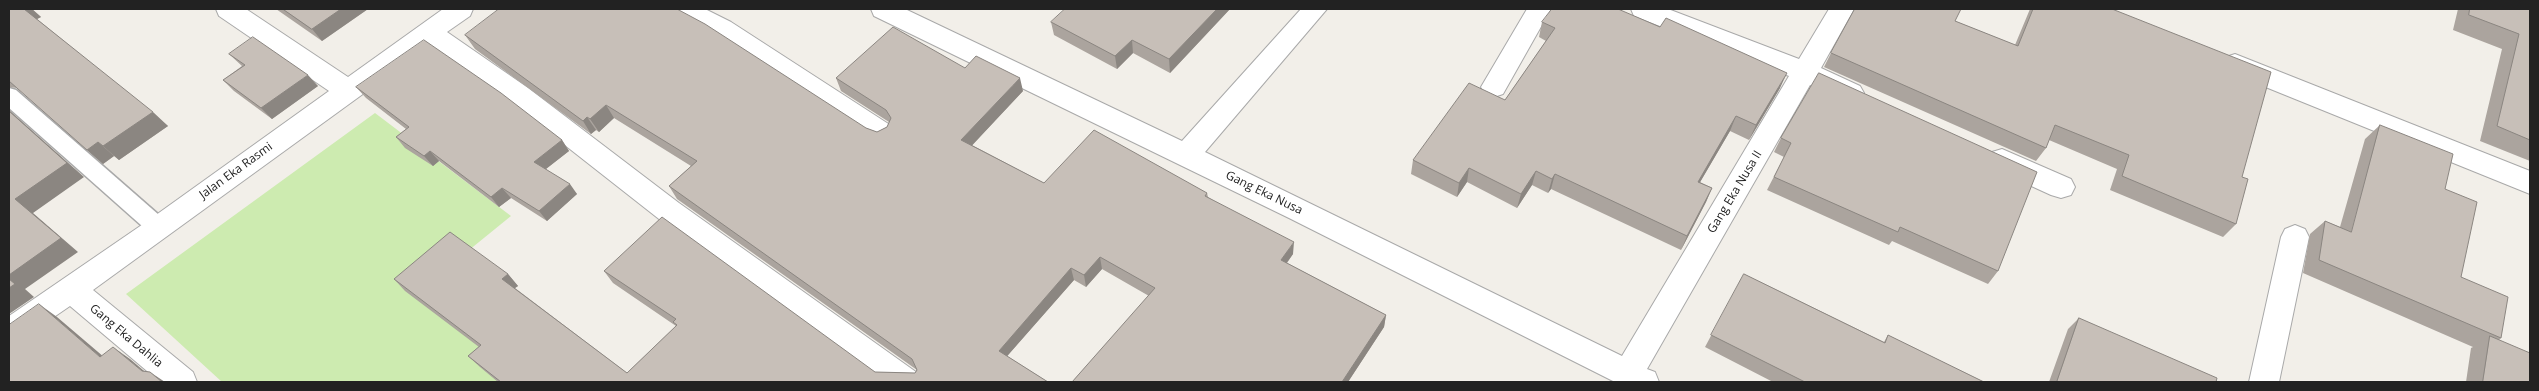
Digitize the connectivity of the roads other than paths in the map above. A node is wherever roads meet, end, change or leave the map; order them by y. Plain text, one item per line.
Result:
1 (228, 9) edge
2 (461, 9) edge
3 (684, 9) edge
4 (883, 9) edge
5 (1315, 9) edge
6 (1539, 9) edge
7 (1644, 9) edge
8 (1842, 9) edge
9 (926, 18) edge
10 (429, 33) junction
11 (2214, 56) edge
12 (1806, 72) junction
13 (1494, 87) dead end
14 (347, 90) junction
15 (9, 96) edge
16 (1876, 104) edge
17 (881, 132) edge
18 (1982, 151) edge
19 (1186, 155) junction
20 (2530, 183) edge
21 (2061, 187) dead end
22 (159, 228) junction
23 (2295, 237) dead end
24 (71, 289) junction
25 (9, 332) edge
26 (1636, 378) edge
27 (182, 382) edge
28 (905, 382) edge
29 (2264, 382) edge

1 - 14 street
2 - 10 street, Jalan Eka Rasmi
3 - 17 street
4 - 9 street, Gang Eka Nusa
5 - 19 street
6 - 13 street
7 - 12 street
8 - 12 street, Gang Eka Nusa II
9 - 19 street, Gang Eka Nusa
10 - 14 street, Jalan Eka Rasmi
10 - 28 street
11 - 20 street
12 - 16 street
12 - 26 street, Gang Eka Nusa II
14 - 22 street, Jalan Eka Rasmi
15 - 22 lane
18 - 21 street
19 - 26 street, Gang Eka Nusa
22 - 24 street, Jalan Eka Rasmi
23 - 29 street
24 - 25 street, Jalan Eka Rasmi
24 - 27 street, Gang Eka Dahlia

